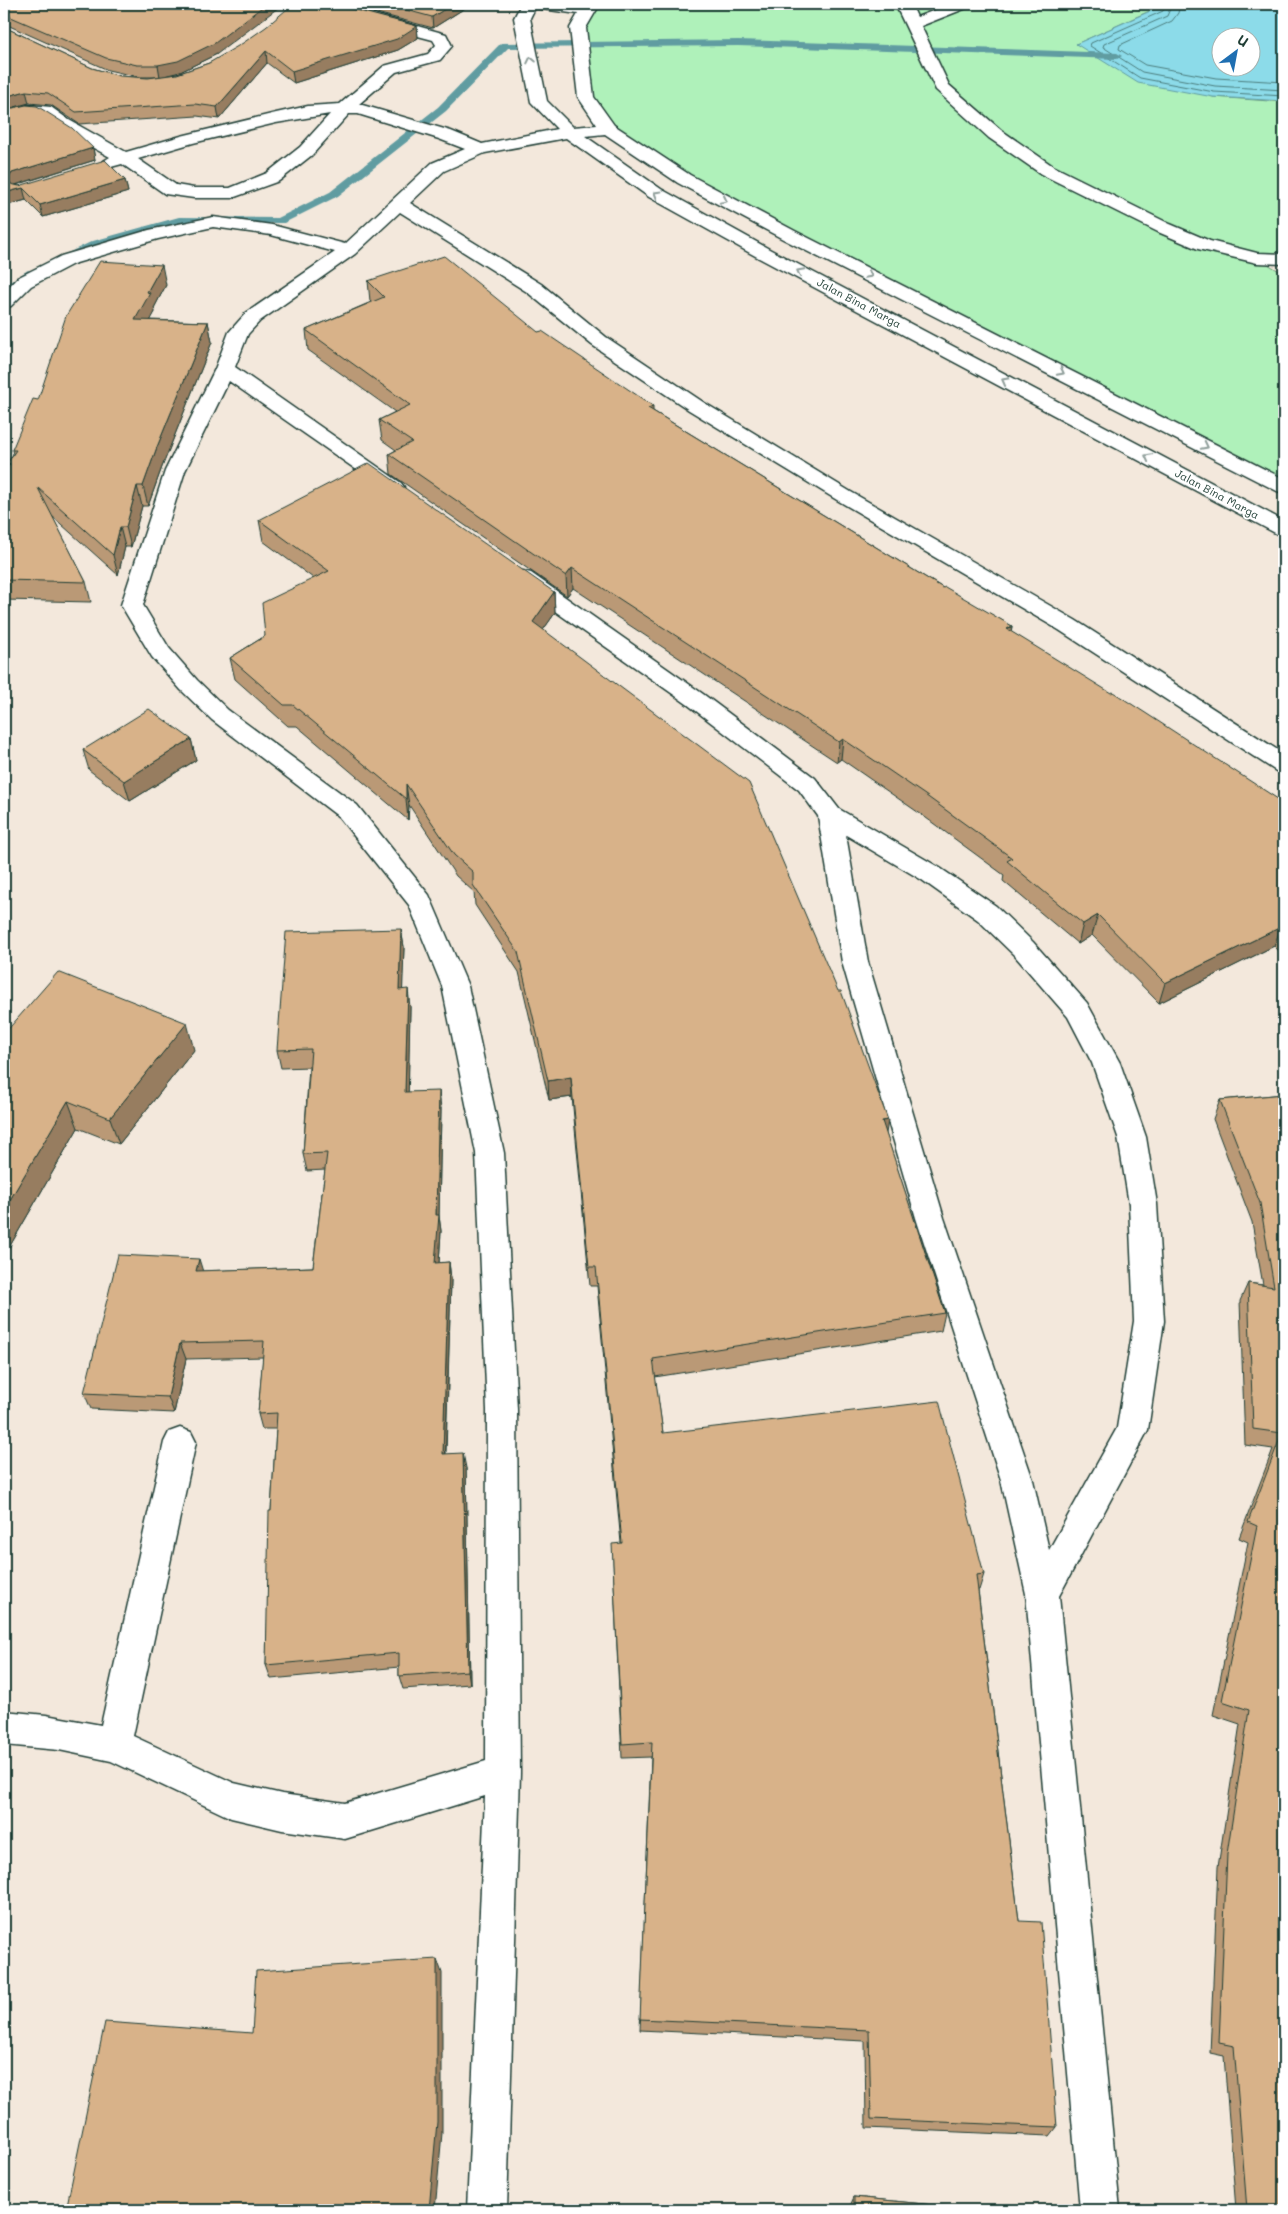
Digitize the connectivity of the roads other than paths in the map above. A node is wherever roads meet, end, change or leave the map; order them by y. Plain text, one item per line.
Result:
1 (323, 4) edge
2 (529, 4) edge
3 (537, 4) edge
4 (903, 4) edge
5 (964, 4) edge
6 (590, 8) edge
7 (913, 27) junction
8 (352, 109) junction
9 (4, 116) edge
10 (608, 129) junction
11 (569, 132) junction
12 (480, 149) junction
13 (124, 158) junction
14 (96, 167) edge
15 (399, 204) junction
16 (349, 250) junction
17 (1284, 259) edge
18 (4, 302) edge
19 (225, 369) junction
20 (1284, 487) edge
21 (411, 500) edge
22 (1284, 530) edge
23 (500, 562) edge
24 (1284, 765) edge
25 (830, 815) junction
26 (180, 1442) dead end
27 (1042, 1594) junction
28 (4, 1728) edge
29 (114, 1744) junction
30 (503, 1774) junction
31 (487, 2210) edge
32 (1100, 2210) edge

1 - 8 street
11 -> 2 street, Jalan Bina Marga
3 - 6 street
4 - 7 street
5 - 7 street
6 - 10 street
7 - 17 street
8 - 12 street
8 - 13 street
8 - 13 street
9 - 13 street
10 - 11 street
10 -> 20 street
11 - 12 street
22 -> 11 street, Jalan Bina Marga
12 - 15 street
13 - 14 street
15 - 16 street
15 - 24 street
16 - 18 street
16 - 19 street
19 - 21 street
19 - 30 street
23 - 25 street
25 - 27 street
25 - 27 street
26 - 29 street
27 - 32 street
28 - 29 street
29 - 30 street
30 - 31 street

